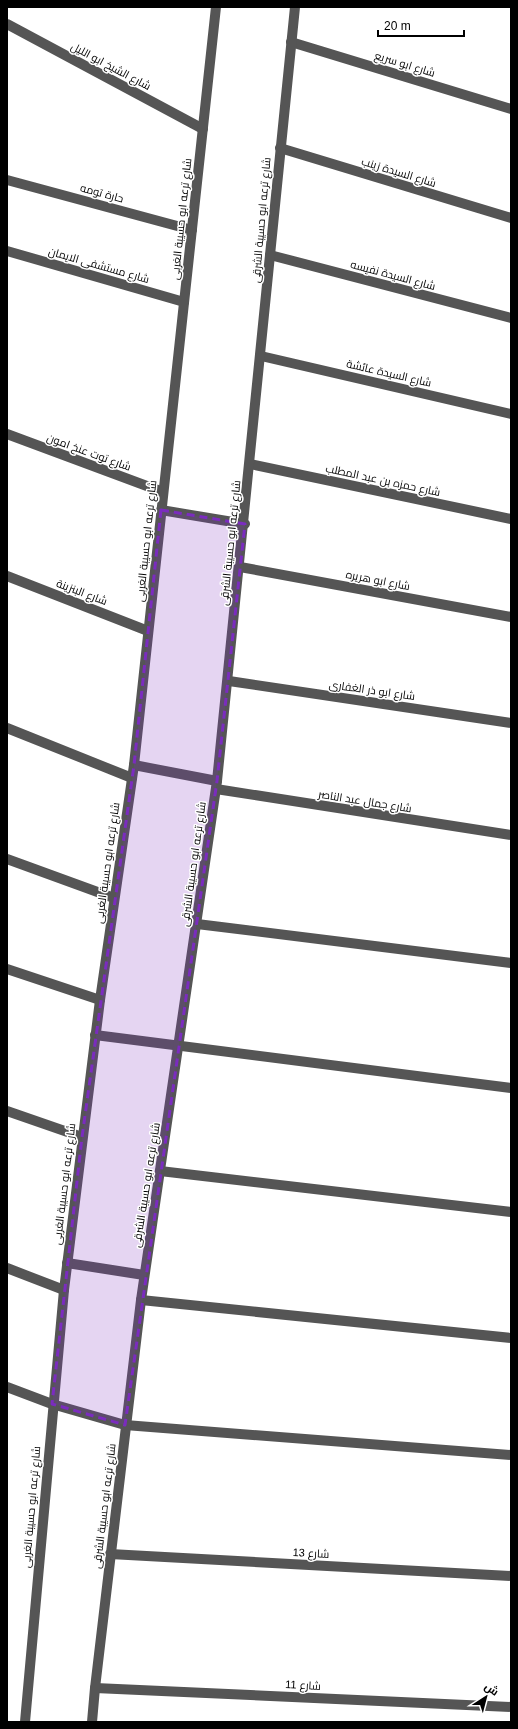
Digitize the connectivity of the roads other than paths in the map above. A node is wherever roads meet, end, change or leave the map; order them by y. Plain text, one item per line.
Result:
1 (216, 7) edge
2 (295, 7) edge
3 (7, 24) edge
4 (291, 42) junction
5 (511, 110) edge
6 (203, 129) junction
7 (280, 148) junction
8 (7, 180) edge
9 (511, 218) edge
10 (192, 230) junction
11 (7, 251) edge
12 (270, 255) junction
13 (184, 302) junction
14 (511, 318) edge
15 (261, 356) junction
16 (511, 414) edge
17 (7, 434) edge
18 (250, 464) junction
19 (163, 492) junction
20 (161, 510) junction
21 (511, 519) edge
22 (245, 524) junction
23 (240, 566) junction
24 (7, 576) edge
25 (511, 617) edge
26 (148, 630) junction
27 (228, 681) junction
28 (511, 723) edge
29 (7, 728) edge
30 (134, 764) junction
31 (132, 778) junction
32 (217, 785) junction
33 (511, 836) edge
34 (7, 859) edge
35 (114, 898) junction
36 (197, 924) junction
37 (511, 963) edge
38 (7, 969) edge
39 (100, 1000) junction
40 (95, 1035) junction
41 (179, 1046) junction
42 (511, 1088) edge
43 (7, 1111) edge
44 (82, 1137) junction
45 (160, 1171) junction
46 (511, 1212) edge
47 (67, 1263) junction
48 (7, 1268) edge
49 (144, 1274) junction
50 (64, 1290) junction
51 (141, 1300) junction
52 (511, 1338) edge
53 (7, 1387) edge
54 (52, 1404) junction
55 (126, 1425) junction
56 (511, 1455) edge
57 (110, 1554) junction
58 (511, 1576) edge
59 (94, 1688) junction
60 (511, 1707) edge
61 (25, 1722) edge
62 (92, 1722) edge

1 - 6 street, شارع ترعه ابو حسيبة الغربى
2 - 4 street, شارع ترعه ابو حسيبة الشرقى
3 - 6 street, شارع الشيخ ابو الليل
4 - 5 street, شارع ابو سريع
4 - 7 street, شارع ترعه ابو حسيبة الشرقى
6 - 10 street, شارع ترعه ابو حسيبة الغربى
7 - 9 street, شارع السيدة زينب
7 - 12 street, شارع ترعه ابو حسيبة الشرقى
8 - 10 street, حارة تومه
10 - 13 street, شارع ترعه ابو حسيبة الغربى
11 - 13 street, شارع مستشفى الايمان
12 - 14 street, شارع السيدة نفيسه
12 - 15 street, شارع ترعه ابو حسيبة الشرقى
13 - 19 street, شارع ترعه ابو حسيبة الغربى
15 - 16 street, شارع السيدة عائشة
15 - 18 street, شارع ترعه ابو حسيبة الشرقى
17 - 19 street, شارع توت عنخ امون
18 - 21 street, شارع حمزه بن عبد المطلب
18 - 22 street, شارع ترعه ابو حسيبة الشرقى
19 - 20 street, شارع ترعه ابو حسيبة الغربى
20 - 22 street
20 - 26 street, شارع ترعه ابو حسيبة الغربى
22 - 23 street, شارع ترعه ابو حسيبة الشرقى
23 - 25 street, شارع ابو هريره
23 - 27 street, شارع ترعه ابو حسيبة الشرقى
24 - 26 street, شارع البنزينة
26 - 30 street, شارع ترعه ابو حسيبة الغربى
27 - 28 street, شارع ابو ذر الغفارى
27 - 32 street, شارع ترعه ابو حسيبة الشرقى
29 - 31 street
30 - 31 street, شارع ترعه ابو حسيبة الغربى
30 - 32 street, شارع جمال عبد الناصر
31 - 35 street, شارع ترعه ابو حسيبة الغربى
32 - 33 street, شارع جمال عبد الناصر
32 - 36 street, شارع ترعه ابو حسيبة الشرقى
34 - 35 street
35 - 39 street, شارع ترعه ابو حسيبة الغربى
36 - 37 street
36 - 41 street, شارع ترعه ابو حسيبة الشرقى
38 - 39 street
39 - 40 street, شارع ترعه ابو حسيبة الغربى
40 - 41 street
40 - 44 street, شارع ترعه ابو حسيبة الغربى
41 - 42 street
41 - 45 street, شارع ترعه ابو حسيبة الشرقى
43 - 44 street
44 - 47 street, شارع ترعه ابو حسيبة الغربى
45 - 46 street
45 - 49 street, شارع ترعه ابو حسيبة الشرقى
47 - 49 street
47 - 50 street, شارع ترعه ابو حسيبة الغربى
48 - 50 street
49 - 51 street, شارع ترعه ابو حسيبة الشرقى
50 - 54 street, شارع ترعه ابو حسيبة الغربى
51 - 52 street
51 - 55 street, شارع ترعه ابو حسيبة الشرقى
53 - 54 street
54 - 55 street
54 - 61 street, شارع ترعه ابو حسيبة الغربى
55 - 56 street
55 - 57 street, شارع ترعه ابو حسيبة الشرقى
57 - 58 street, شارع 13
57 - 59 street, شارع ترعه ابو حسيبة الشرقى
59 - 60 street, شارع 11
59 - 62 street, شارع ترعه ابو حسيبة الشرقى

